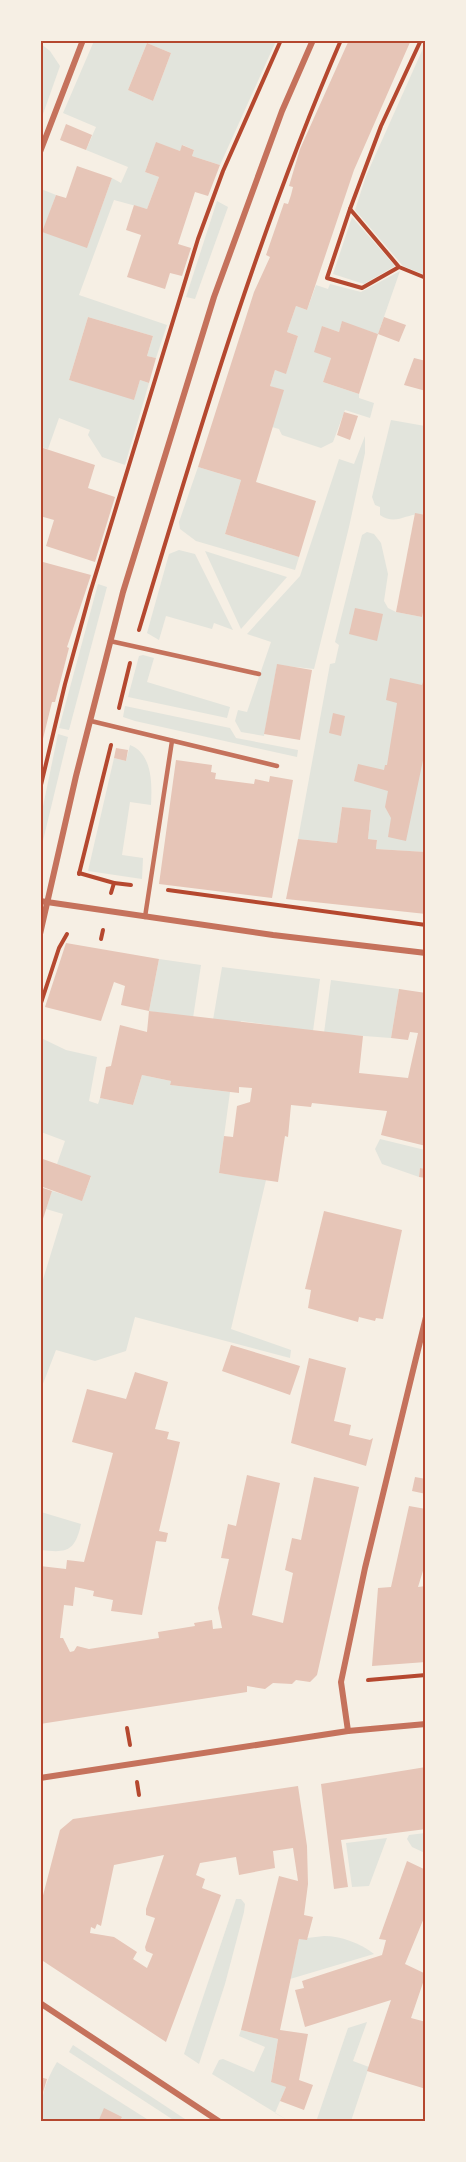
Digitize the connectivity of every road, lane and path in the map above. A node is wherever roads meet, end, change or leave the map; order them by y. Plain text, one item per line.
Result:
1 (83, 40) edge
2 (281, 40) edge
3 (313, 40) edge
4 (341, 40) edge
5 (421, 40) edge
6 (40, 153) edge
7 (350, 209) junction
8 (399, 267) junction
9 (426, 278) edge
10 (110, 641) junction
11 (134, 647) junction
12 (259, 674) dead end
13 (91, 721) junction
14 (115, 728) junction
15 (172, 741) junction
16 (277, 766) dead end
17 (40, 789) edge
18 (79, 873) dead end
19 (114, 883) dead end
20 (148, 887) junction
21 (40, 901) edge
22 (49, 902) junction
23 (145, 918) junction
24 (426, 925) edge
25 (40, 934) edge
26 (67, 934) dead end
27 (426, 953) edge
28 (40, 1006) edge
29 (426, 1317) edge
30 (426, 1675) edge
31 (368, 1680) dead end
32 (426, 1724) edge
33 (348, 1731) junction
34 (40, 1778) edge
35 (40, 2003) edge
36 (220, 2121) edge

1 - 6 street
2 - 17 path
3 - 10 street
4 - 11 path
5 - 7 path
7 - 8 path
7 - 8 path
8 - 9 path
10 - 11 lane
10 - 13 street
11 - 12 lane
11 - 14 path
13 - 14 lane
13 - 22 street
14 - 15 lane
14 - 18 path
15 - 16 lane
15 - 20 lane
19 - 20 path
20 - 23 lane
20 - 24 path
21 - 22 street
22 - 23 street
22 - 25 street
23 - 27 street
26 - 28 path
29 - 33 street
30 - 31 path
32 - 33 street
33 - 34 street
35 - 36 street

